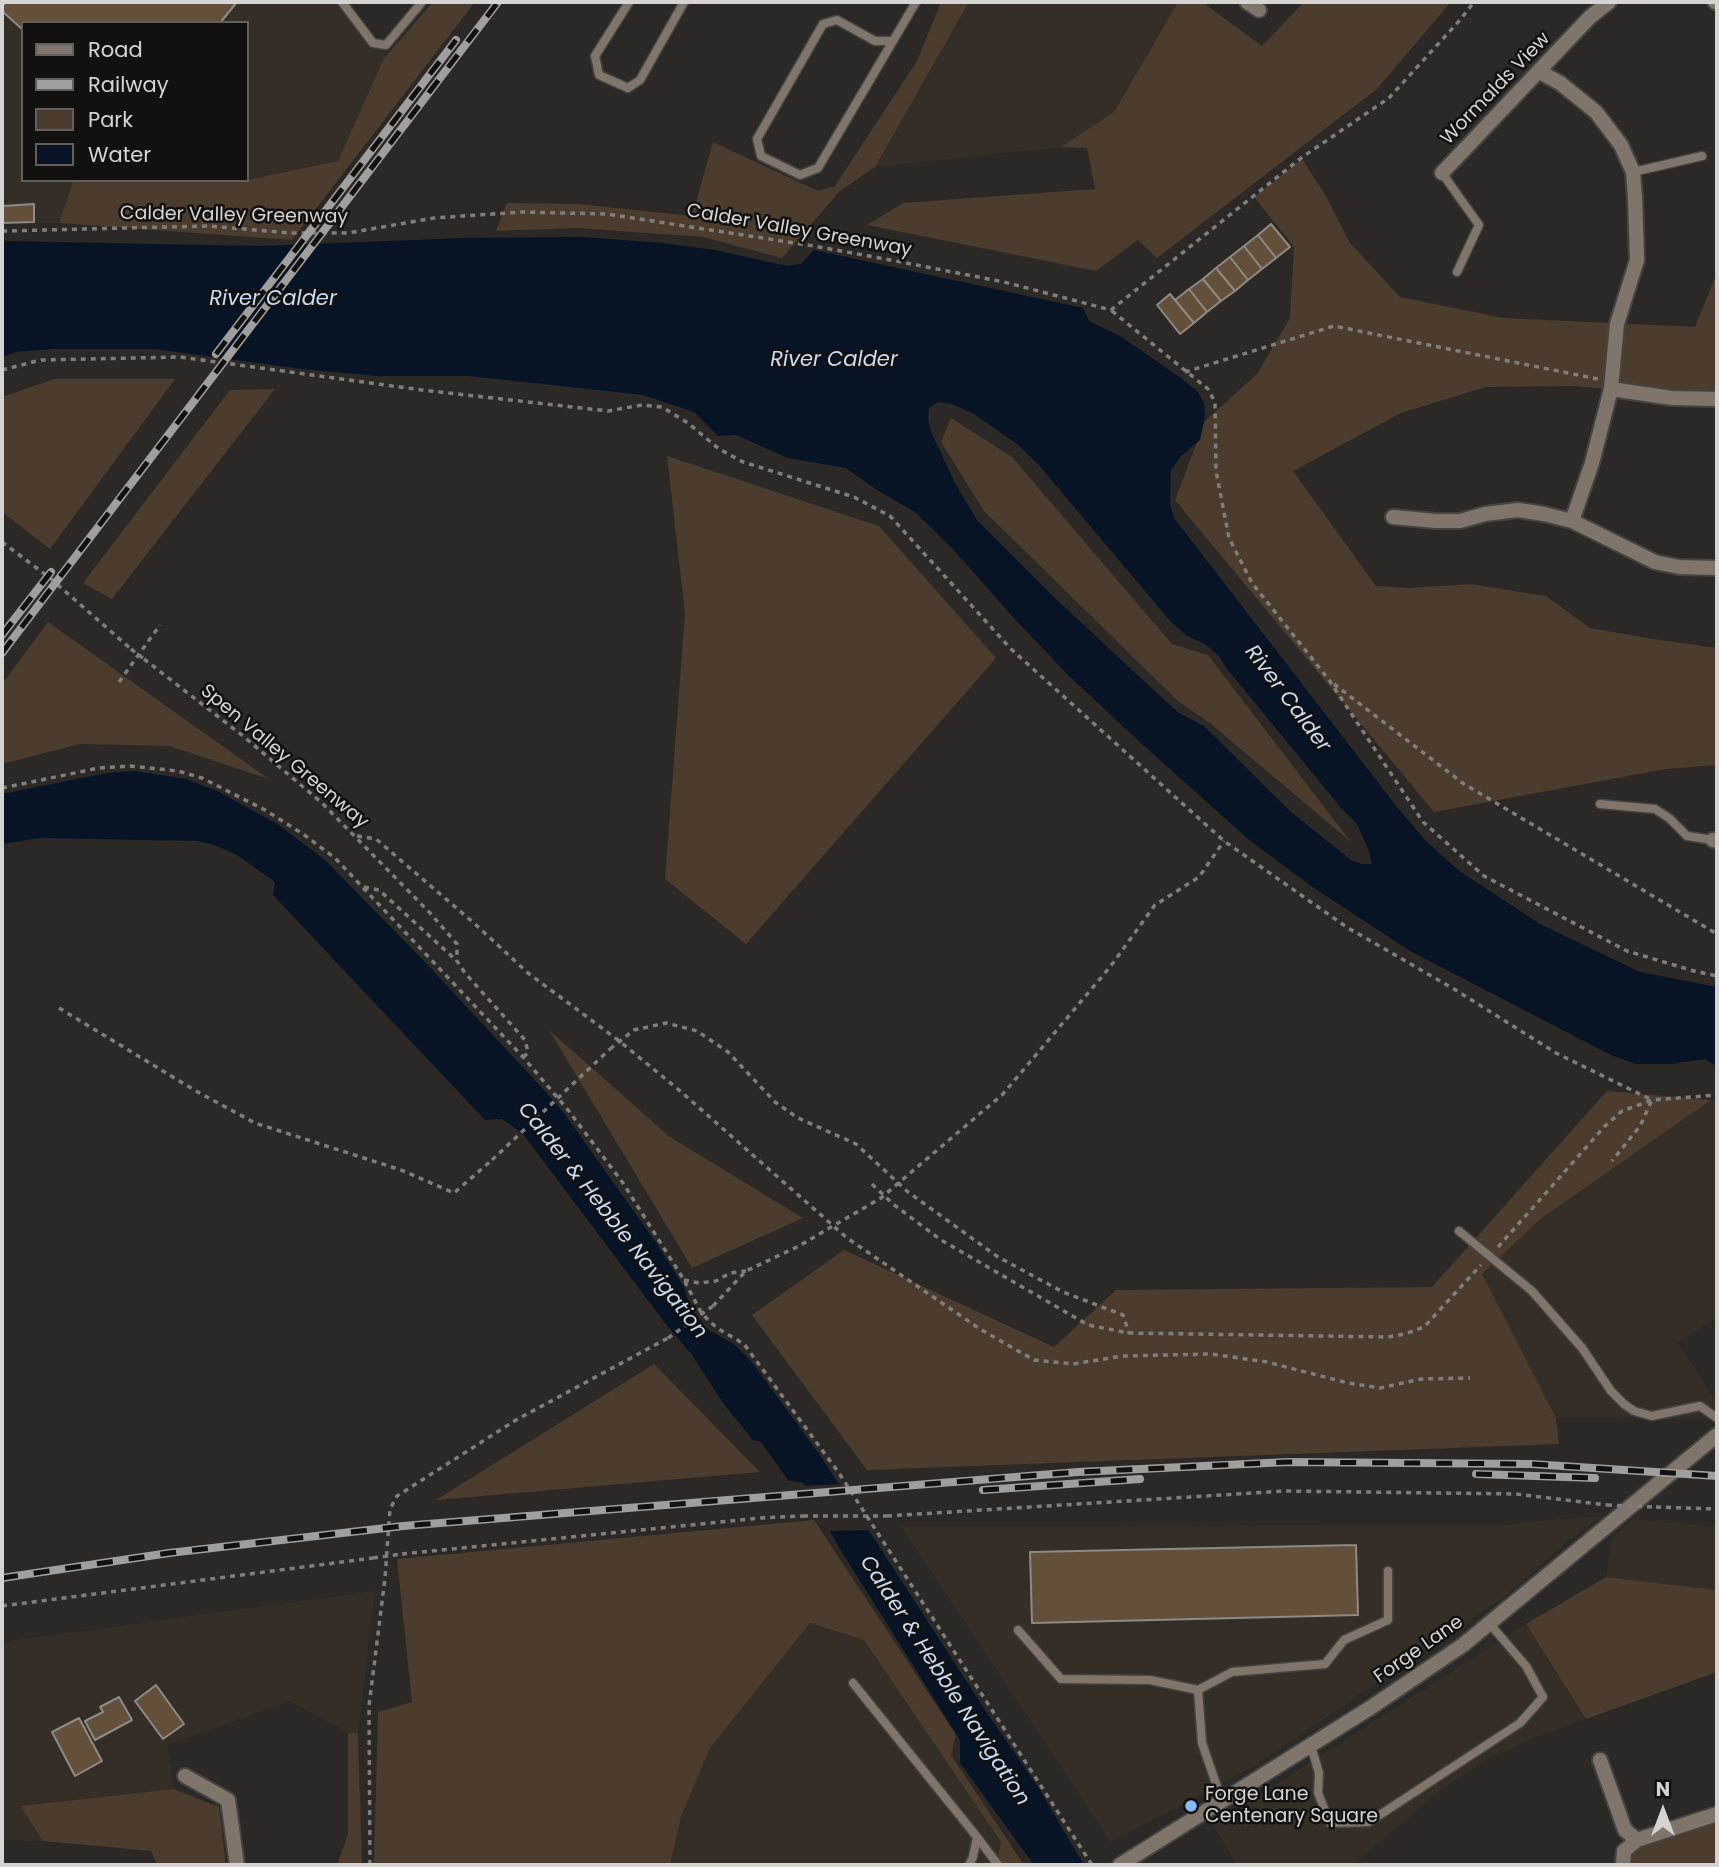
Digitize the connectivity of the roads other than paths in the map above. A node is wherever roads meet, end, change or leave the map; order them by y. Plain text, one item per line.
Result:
1 (342, 2) edge
2 (422, 2) edge
3 (629, 2) edge
4 (684, 2) edge
5 (916, 2) edge
6 (1609, 2) edge
7 (892, 41) junction
8 (1540, 72) junction
9 (1702, 156) dead end
10 (1633, 172) junction
11 (1442, 173) joint
12 (1458, 272) dead end
13 (1611, 385) junction
14 (1717, 399) edge
15 (1393, 517) dead end
16 (1572, 521) junction
17 (1717, 568) edge
18 (1600, 803) dead end
19 (1715, 841) edge
20 (1459, 1231) dead end
21 (1717, 1418) edge
22 (1717, 1435) edge
23 (1388, 1571) dead end
24 (1489, 1623) junction
25 (1018, 1630) dead end
26 (853, 1683) dead end
27 (1198, 1690) junction
28 (1311, 1745) junction
29 (1600, 1760) dead end
30 (185, 1776) dead end
31 (1222, 1801) junction
32 (1717, 1814) edge
33 (977, 1837) junction
34 (1637, 1840) junction
35 (237, 1865) edge
36 (969, 1865) edge
37 (998, 1865) edge
38 (1119, 1865) edge
39 (1623, 1865) edge

1 - 2 lane
3 - 4 lane
5 - 7 lane
6 - 8 street, Wormalds View
7 - 7 lane
8 - 10 street
8 - 11 street, Wormalds View
9 - 10 lane
10 - 13 street
11 - 12 lane
13 - 14 street
13 - 16 street
15 - 16 street
16 - 17 street
18 - 19 lane
20 - 21 lane
22 - 24 street, Forge Lane
23 - 27 lane
24 - 28 street, Forge Lane
24 - 28 lane
25 - 27 lane
26 - 33 lane
27 - 31 lane
28 - 31 street, Forge Lane
29 - 34 street
30 - 35 street
31 - 38 street, Forge Lane
32 - 34 street
33 - 36 lane
33 - 37 lane
34 - 39 street

